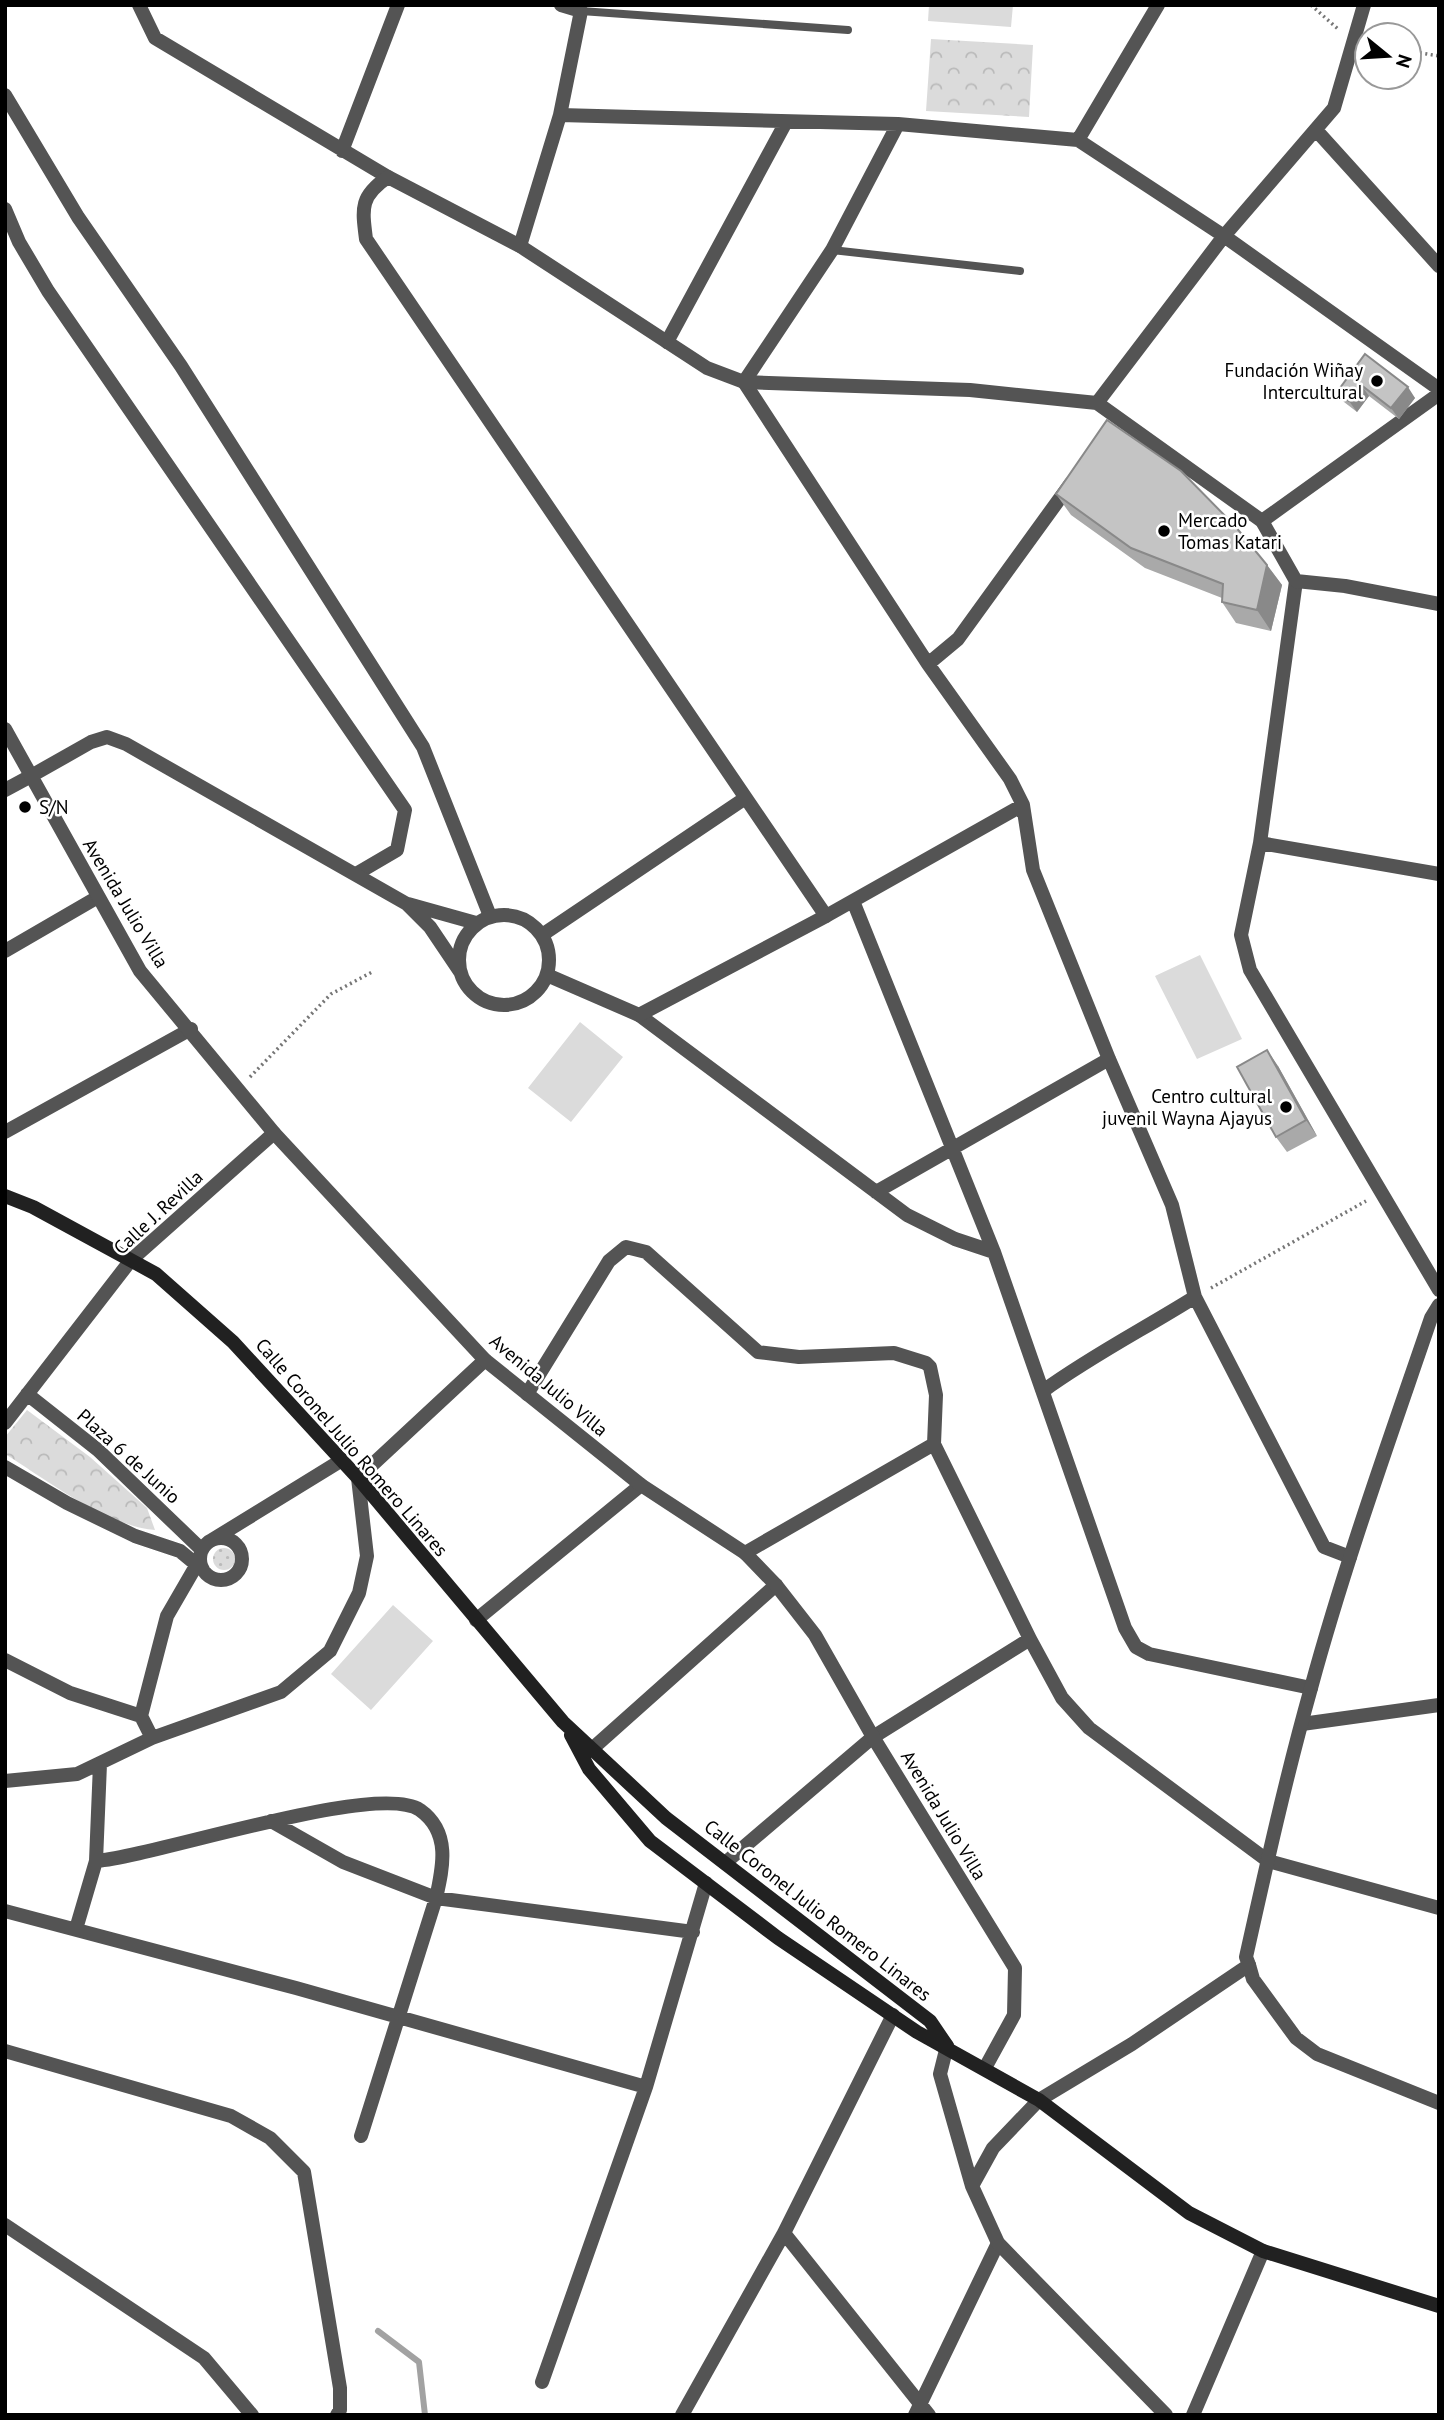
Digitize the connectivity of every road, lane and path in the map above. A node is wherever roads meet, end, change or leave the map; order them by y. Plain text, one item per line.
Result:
1 (139, 5) edge
2 (398, 5) edge
3 (561, 5) edge
4 (1158, 5) edge
5 (1364, 5) edge
6 (581, 11) junction
7 (848, 30) dead end
8 (5, 95) edge
9 (560, 115) junction
10 (786, 122) junction
11 (898, 124) junction
12 (1316, 130) junction
13 (1078, 141) junction
14 (342, 152) junction
15 (388, 177) junction
16 (5, 209) edge
17 (1224, 236) junction
18 (520, 246) junction
19 (832, 250) junction
20 (1439, 266) edge
21 (1020, 271) dead end
22 (667, 342) junction
23 (744, 382) junction
24 (1439, 392) edge
25 (1097, 403) junction
26 (1077, 474) edge
27 (1262, 521) junction
28 (1296, 581) junction
29 (1439, 604) edge
30 (928, 664) junction
31 (5, 729) edge
32 (31, 776) junction
33 (5, 790) edge
34 (744, 799) junction
35 (1023, 805) junction
36 (1260, 843) junction
37 (356, 874) junction
38 (1439, 874) edge
39 (98, 897) junction
40 (853, 901) junction
41 (407, 904) junction
42 (490, 916) junction
43 (827, 916) junction
44 (476, 923) junction
45 (542, 934) junction
46 (5, 951) edge
47 (374, 971) dead end
48 (461, 973) junction
49 (547, 975) junction
50 (639, 1016) junction
51 (191, 1029) junction
52 (1109, 1059) junction
53 (239, 1088) junction
54 (5, 1132) edge
55 (274, 1133) junction
56 (953, 1148) junction
57 (876, 1192) junction
58 (1380, 1193) junction
59 (5, 1196) edge
60 (994, 1252) junction
61 (131, 1260) junction
62 (1439, 1290) edge
63 (1195, 1297) junction
64 (1439, 1305) edge
65 (485, 1360) junction
66 (1043, 1391) junction
67 (27, 1394) junction
68 (527, 1394) junction
69 (5, 1423) edge
70 (934, 1444) junction
71 (342, 1460) junction
72 (5, 1467) edge
73 (358, 1478) junction
74 (641, 1485) junction
75 (245, 1520) junction
76 (240, 1551) junction
77 (745, 1553) junction
78 (203, 1557) junction
79 (1350, 1557) junction
80 (776, 1585) junction
81 (475, 1620) junction
82 (1030, 1639) junction
83 (5, 1660) edge
84 (1311, 1688) junction
85 (1439, 1705) edge
86 (141, 1716) junction
87 (563, 1722) junction
88 (1302, 1724) junction
89 (873, 1737) junction
90 (152, 1738) junction
91 (592, 1749) junction
92 (100, 1764) junction
93 (5, 1781) edge
94 (271, 1821) junction
95 (96, 1861) junction
96 (1268, 1861) junction
97 (725, 1863) junction
98 (706, 1883) junction
99 (436, 1898) junction
100 (1439, 1908) edge
101 (5, 1911) edge
102 (76, 1929) junction
103 (693, 1932) junction
104 (1249, 1965) junction
105 (893, 2015) junction
106 (400, 2017) junction
107 (947, 2046) junction
108 (5, 2051) edge
109 (985, 2068) junction
110 (646, 2087) junction
111 (1039, 2100) junction
112 (1439, 2103) edge
113 (361, 2136) dead end
114 (972, 2186) junction
115 (5, 2225) edge
116 (784, 2233) junction
117 (998, 2243) junction
118 (1263, 2251) junction
119 (1439, 2306) edge
120 (542, 2382) dead end
121 (921, 2411) edge
122 (252, 2415) edge
123 (337, 2415) edge
124 (682, 2415) edge
125 (1166, 2415) edge
126 (1193, 2415) edge

1 - 14 street
2 - 14 street
3 - 6 street
4 - 13 street
5 - 12 street
6 - 7 lane
6 - 9 street
8 - 42 street
9 - 10 street
9 - 18 street
10 - 11 street
10 - 22 street
11 - 13 street
11 - 19 street
12 - 17 street
12 - 20 street
13 - 17 street
14 - 15 street
15 - 18 street
15 - 34 street
16 - 37 street
17 - 24 street
17 - 25 street
18 - 22 street
19 - 21 lane
19 - 23 street
22 - 23 street
23 - 25 street
23 - 30 street
24 - 27 street
25 - 27 street
26 - 30 street
27 - 28 street
28 - 29 street
28 - 36 street
30 - 35 street
31 - 32 street, Avenida Julio Villa
32 - 33 street
32 - 37 street
32 - 39 street, Avenida Julio Villa
34 - 43 street
34 - 45 street
35 - 40 street
35 - 52 street
36 - 38 street
36 - 58 street
37 - 41 street
39 - 46 street
39 - 51 street, Avenida Julio Villa
40 - 43 street
40 - 56 street
41 - 44 street
41 - 48 street
42 - 44 street
42 - 45 street
43 - 50 street
44 - 48 street
45 - 49 street
47 - 53 path
48 - 49 street
49 - 50 street
50 - 57 street
51 - 53 street, Avenida Julio Villa
51 - 54 street
52 - 56 street
52 - 63 street
53 - 55 street, Avenida Julio Villa
55 - 61 street, Calle J. Revilla
55 - 65 street, Avenida Julio Villa
56 - 57 street
56 - 60 street
57 - 60 street
58 - 62 street
58 - 63 path
59 - 61 main road, Calle Coronel Julio Romero Linares
60 - 66 street
61 - 67 street, Calle J. Revilla
61 - 71 main road, Calle Coronel Julio Romero Linares
63 - 66 street
63 - 79 street
64 - 79 street
65 - 68 street, Avenida Julio Villa
65 - 73 street
66 - 84 street
67 - 69 street, Calle J. Revilla
67 - 78 street, Plaza 6 de Junio
68 - 70 street
68 - 74 street, Avenida Julio Villa
70 - 77 street
70 - 82 street
71 - 73 main road, Calle Coronel Julio Romero Linares
71 - 75 street
72 - 78 street
73 - 81 main road, Calle Coronel Julio Romero Linares
73 - 90 street
74 - 77 street, Avenida Julio Villa
74 - 81 street
75 - 76 street
75 - 78 street
76 - 78 street
76 - 78 street
77 - 80 street, Avenida Julio Villa
78 - 86 street
79 - 84 street
80 - 89 street, Avenida Julio Villa
80 - 91 street
81 - 87 main road, Calle Coronel Julio Romero Linares
82 - 89 street
82 - 96 street
83 - 86 street
84 - 88 street
85 - 88 street
86 - 90 street
87 - 91 main road, Calle Coronel Julio Romero Linares
87 - 98 main road, Calle Coronel Julio Romero Linares
88 - 96 street
89 - 97 street
89 - 109 street, Avenida Julio Villa
90 - 92 street
91 - 97 main road, Calle Coronel Julio Romero Linares
92 - 93 street
92 - 95 street
94 - 95 street
94 - 99 street
94 - 99 street
95 - 102 street
96 - 100 street
96 - 104 street
97 - 107 main road, Calle Coronel Julio Romero Linares
98 - 103 street
98 - 105 main road, Calle Coronel Julio Romero Linares
99 - 103 street
99 - 106 street
101 - 102 street
102 - 106 street
103 - 110 street
104 - 111 street
104 - 112 street
105 - 107 main road, Calle Coronel Julio Romero Linares
105 - 116 street
106 - 110 street
106 - 113 street
107 - 109 main road
107 - 114 street
108 - 123 street
109 - 111 main road
110 - 120 street
111 - 114 street
111 - 118 main road
114 - 117 street
115 - 122 street
116 - 121 street
116 - 124 street
117 - 121 street
117 - 125 street
118 - 119 main road
118 - 126 street

